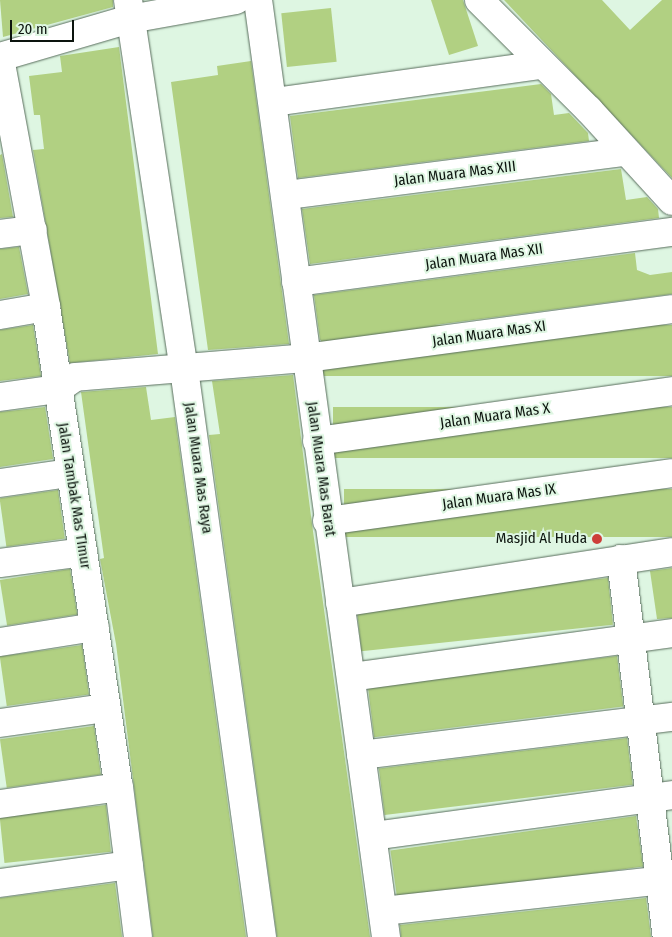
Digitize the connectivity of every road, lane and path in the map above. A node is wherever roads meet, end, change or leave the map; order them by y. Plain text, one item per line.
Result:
1 (236, 0) edge
2 (258, 0) edge
3 (479, 0) edge
4 (129, 10) edge
5 (0, 57) edge
6 (542, 65) junction
7 (274, 102) junction
8 (8, 134) edge
9 (624, 152) junction
10 (287, 195) junction
11 (672, 201) edge
12 (33, 230) junction
13 (672, 232) edge
14 (0, 234) edge
15 (296, 282) junction
16 (46, 307) junction
17 (672, 310) edge
18 (0, 315) edge
19 (306, 358) junction
20 (184, 369) junction
21 (58, 389) junction
22 (672, 391) edge
23 (0, 397) edge
24 (317, 441) junction
25 (69, 473) junction
26 (672, 474) edge
27 (0, 483) edge
28 (327, 521) junction
29 (83, 552) junction
30 (672, 552) edge
31 (626, 558) junction
32 (0, 563) edge
33 (340, 603) junction
34 (95, 627) junction
35 (672, 633) edge
36 (637, 637) junction
37 (0, 642) edge
38 (351, 677) junction
39 (106, 708) junction
40 (657, 719) edge
41 (0, 723) edge
42 (361, 755) junction
43 (119, 787) junction
44 (663, 797) edge
45 (0, 804) edge
46 (373, 836) junction
47 (672, 836) edge
48 (129, 865) junction
49 (667, 879) edge
50 (0, 883) edge
51 (385, 924) edge
52 (138, 937) edge
53 (262, 937) edge
54 (667, 937) edge

1 - 4 street
2 - 7 street, Jalan Muara Mas Barat
3 - 6 street
4 - 5 street
4 - 20 street, Jalan Muara Mas Raya
5 - 8 street, Jalan Tambak Mas TImur
6 - 7 street
6 - 9 street
7 - 10 street, Jalan Muara Mas Barat
8 - 12 street, Jalan Tambak Mas TImur
9 - 10 street, Jalan Muara Mas XIII
9 - 11 street
10 - 15 street, Jalan Muara Mas Barat
12 - 14 street
12 - 16 street, Jalan Tambak Mas TImur
13 - 15 street, Jalan Muara Mas XII
15 - 19 street, Jalan Muara Mas Barat
16 - 18 street
16 - 21 street, Jalan Tambak Mas TImur
17 - 19 street, Jalan Muara Mas XI
19 - 20 street, Jalan Muara Mas XI
19 - 24 street, Jalan Muara Mas Barat
20 - 21 street, Jalan Muara Mas XI
20 - 53 street, Jalan Muara Mas Raya
21 - 23 street
21 - 25 street, Jalan Tambak Mas TImur
22 - 24 street, Jalan Muara Mas X
24 - 28 street, Jalan Muara Mas Barat
25 - 27 street
25 - 29 street, Jalan Tambak Mas TImur
26 - 28 street, Jalan Muara Mas IX
28 - 33 street, Jalan Muara Mas Barat
29 - 32 street
29 - 34 street, Jalan Tambak Mas TImur
30 - 31 street
31 - 33 street
31 - 36 street
33 - 38 street, Jalan Muara Mas Barat
34 - 37 street
34 - 39 street, Jalan Tambak Mas TImur
35 - 36 street
36 - 38 street
36 - 40 street
38 - 42 street, Jalan Muara Mas Barat
39 - 41 street
39 - 43 street, Jalan Tambak Mas TImur
40 - 42 street
40 - 44 street
42 - 46 street, Jalan Muara Mas Barat
43 - 45 street
43 - 48 street, Jalan Tambak Mas TImur
44 - 46 street
44 - 47 street
44 - 49 street
46 - 51 street, Jalan Muara Mas Barat
48 - 50 street
48 - 52 street, Jalan Tambak Mas TImur
49 - 51 street
49 - 54 street

